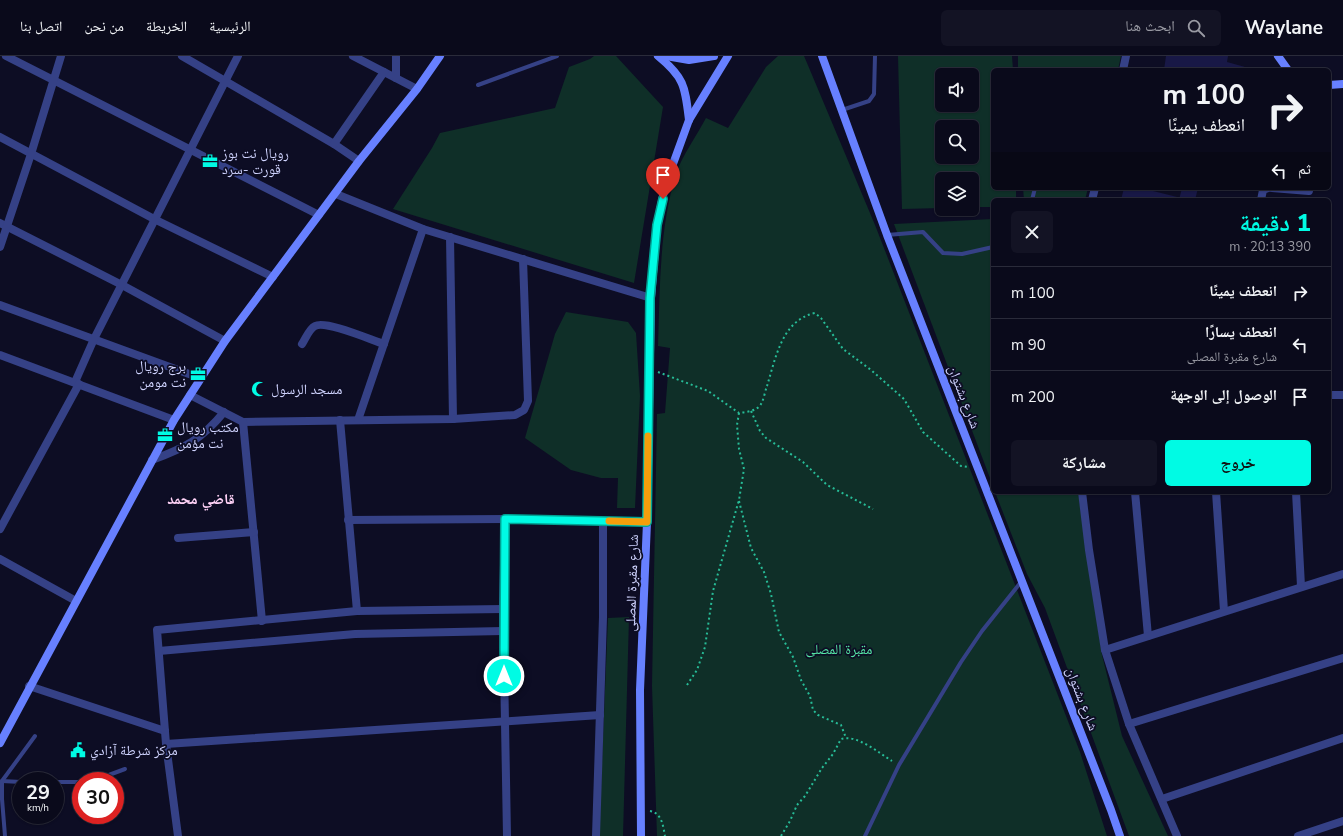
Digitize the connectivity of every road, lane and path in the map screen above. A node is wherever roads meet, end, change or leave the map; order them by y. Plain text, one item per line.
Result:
1 (6, 56) edge
2 (61, 56) edge
3 (182, 56) edge
4 (238, 56) edge
5 (353, 56) edge
6 (396, 56) edge
7 (440, 56) edge
8 (557, 56) edge
9 (658, 56) edge
10 (666, 56) edge
11 (714, 56) edge
12 (728, 56) edge
13 (822, 56) edge
14 (874, 56) edge
15 (1126, 56) edge
16 (1278, 56) edge
17 (1123, 68) edge
18 (1287, 68) edge
19 (384, 72) junction
20 (396, 78) junction
21 (54, 79) junction
22 (225, 81) junction
23 (478, 84) dead end
24 (1343, 84) edge
25 (1331, 85) edge
26 (417, 89) junction
27 (841, 110) junction
28 (689, 120) junction
29 (0, 138) edge
30 (334, 144) junction
31 (191, 150) junction
32 (31, 154) junction
33 (359, 161) junction
34 (336, 194) junction
35 (320, 215) junction
36 (156, 220) junction
37 (3, 225) edge
38 (423, 229) junction
39 (887, 235) junction
40 (450, 237) junction
41 (991, 247) edge
42 (0, 248) edge
43 (523, 259) junction
44 (273, 277) junction
45 (122, 285) junction
46 (650, 298) junction
47 (0, 305) edge
48 (94, 339) junction
49 (225, 340) junction
50 (302, 344) dead end
51 (384, 344) junction
52 (0, 355) edge
53 (650, 370) junction
54 (200, 378) junction
55 (77, 383) junction
56 (190, 395) junction
57 (1331, 395) edge
58 (1343, 395) edge
59 (751, 411) junction
60 (224, 412) junction
61 (739, 413) junction
62 (453, 419) junction
63 (174, 420) junction
64 (340, 420) junction
65 (358, 420) junction
66 (243, 422) junction
67 (152, 460) junction
68 (977, 468) junction
69 (1082, 494) edge
70 (1135, 494) edge
71 (1216, 494) edge
72 (1296, 494) edge
73 (739, 500) junction
74 (873, 509) dead end
75 (505, 519) junction
76 (348, 520) junction
77 (603, 520) junction
78 (647, 522) junction
79 (0, 529) edge
80 (254, 532) junction
81 (178, 538) dead end
82 (0, 559) edge
83 (1343, 574) edge
84 (1022, 581) junction
85 (1301, 586) junction
86 (76, 601) junction
87 (503, 608) junction
88 (357, 611) junction
89 (1224, 611) junction
90 (262, 621) junction
91 (503, 631) junction
92 (1148, 636) junction
93 (1105, 650) junction
94 (159, 651) junction
95 (1343, 658) edge
96 (687, 685) dead end
97 (29, 686) junction
98 (600, 715) junction
99 (504, 721) junction
100 (1129, 724) junction
101 (165, 731) junction
102 (35, 736) dead end
103 (846, 738) junction
104 (1343, 738) edge
105 (0, 742) edge
106 (166, 744) junction
107 (898, 765) junction
108 (125, 769) dead end
109 (117, 772) edge
110 (2, 782) junction
111 (12, 782) edge
112 (1162, 799) junction
113 (641, 811) junction
114 (1343, 821) edge
115 (5, 836) edge
116 (178, 836) edge
117 (507, 836) edge
118 (596, 836) edge
119 (641, 836) edge
120 (665, 836) edge
121 (781, 836) edge
122 (865, 836) edge
123 (1120, 836) edge
124 (1177, 836) edge
125 (1298, 836) edge

1 - 21 street
2 - 21 street
3 - 22 street
4 - 22 street
5 - 19 street
6 - 20 street
7 - 26 street
8 - 23 lane
9 - 28 street, شارع مقبرة المصلى
10 - 11 street
12 - 28 street, شارع مقبرة المصلى
13 - 27 street, شارع بشتوان
14 - 27 lane
15 - 17 street
16 - 18 street
19 - 20 street
19 - 30 street
20 - 26 street
21 - 31 street
21 - 32 street
22 - 30 street
22 - 31 street
24 - 25 street
26 - 33 street
27 - 39 street, شارع بشتوان
28 - 46 street, شارع مقبرة المصلى
29 - 32 street
30 - 33 street
31 - 35 street
31 - 36 street
32 - 36 street
32 - 37 street
33 - 34 street
34 - 35 street
34 - 38 street
35 - 44 street
36 - 44 street
36 - 45 street
37 - 42 street
37 - 45 street
38 - 40 street
38 - 51 street
39 - 41 lane
39 - 68 street, شارع بشتوان
40 - 43 street
40 - 62 street
43 - 46 street
43 - 62 street
44 - 49 street
45 - 48 street
45 - 49 street
46 - 53 street, شارع مقبرة المصلى
47 - 48 street
48 - 54 street
48 - 55 street
49 - 54 street
50 - 51 street
51 - 65 street
52 - 55 street
53 - 61 path
53 - 78 street, شارع مقبرة المصلى
54 - 56 street
55 - 63 street
55 - 79 street
56 - 60 street
56 - 63 street
57 - 58 street
59 - 61 path
59 - 68 path
59 - 74 path
60 - 66 street
60 - 67 street
61 - 73 path
62 - 65 street
63 - 67 street
64 - 65 street
64 - 66 street
64 - 76 street
66 - 80 street
67 - 86 street
68 - 84 street, شارع بشتوان
69 - 93 street
70 - 92 street
71 - 89 street
72 - 85 street
73 - 96 path
73 - 103 path
75 - 76 street
75 - 77 street
75 - 87 street
76 - 88 street
77 - 78 street
77 - 98 street
78 - 113 street, شارع مقبرة المصلى
80 - 81 street
80 - 90 street
82 - 86 street
83 - 85 street
84 - 107 lane
84 - 123 street, شارع بشتوان
85 - 89 street
86 - 97 street
87 - 88 street
87 - 91 street
88 - 90 street
89 - 92 street
90 - 94 street
91 - 94 street
91 - 99 street
92 - 93 street
93 - 100 street
94 - 101 street
95 - 100 street
97 - 101 street
97 - 105 street
98 - 99 street
98 - 118 street
99 - 106 street
99 - 117 street
100 - 112 street
101 - 106 street
102 - 110 lane
103 - 107 path
103 - 121 path
104 - 112 street
106 - 116 street
107 - 122 lane
108 - 109 lane
110 - 111 lane
110 - 115 lane
112 - 124 street
113 - 119 street, شارع مقبرة المصلى
113 - 120 path
114 - 125 street

